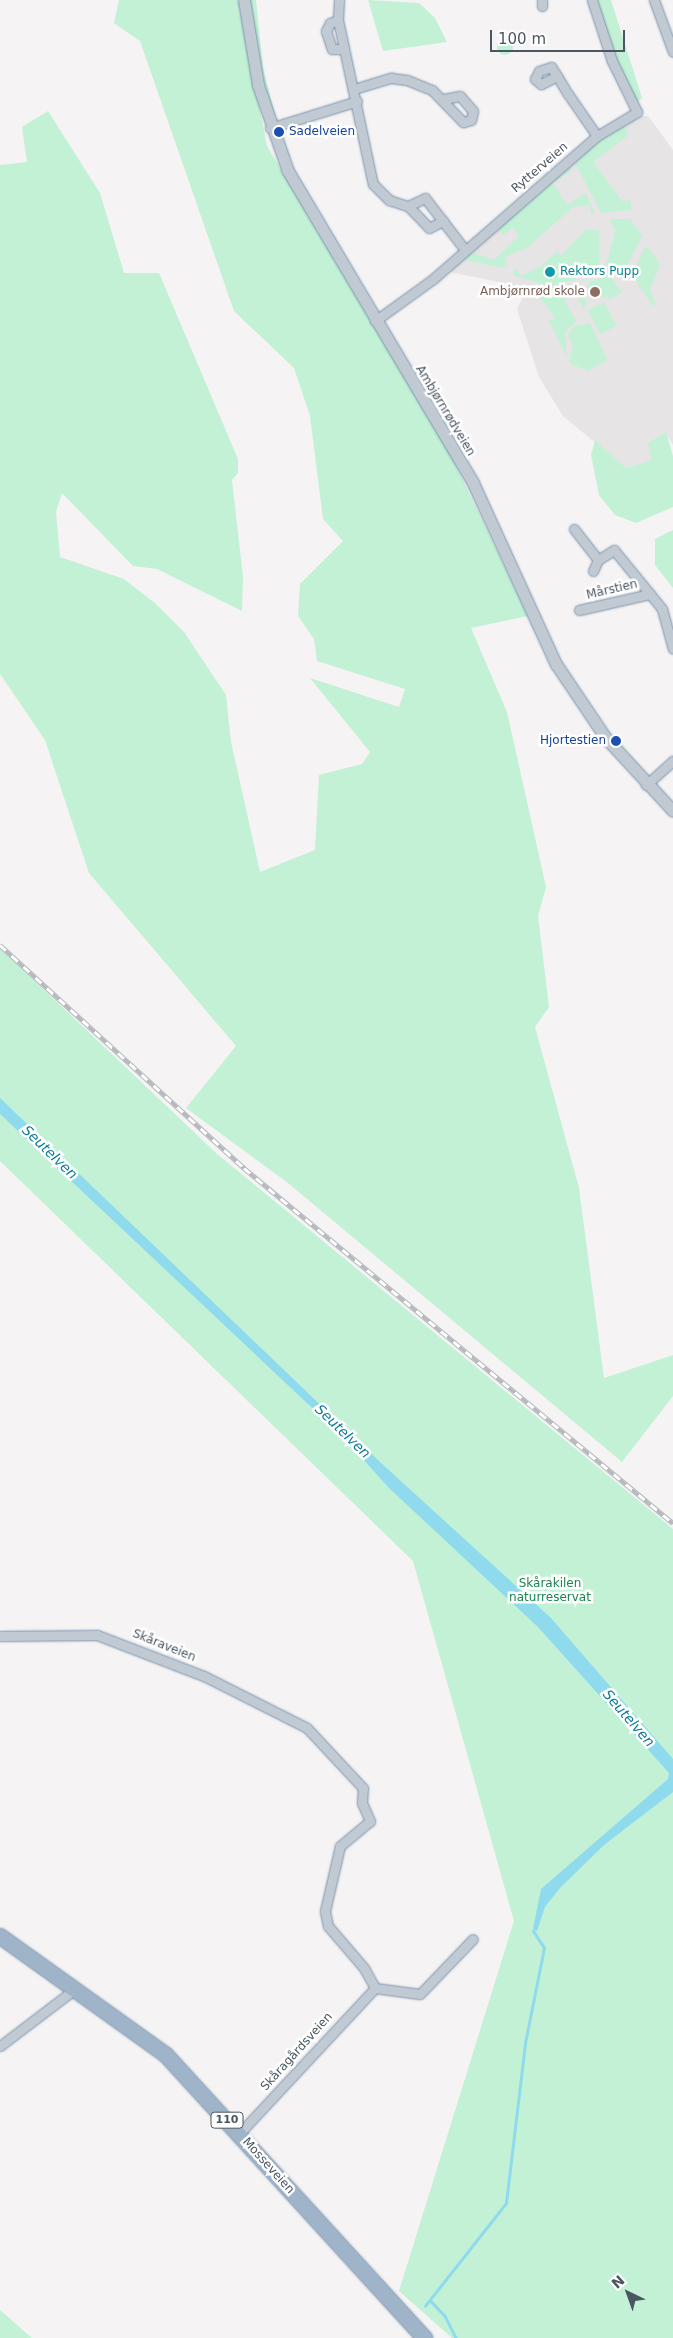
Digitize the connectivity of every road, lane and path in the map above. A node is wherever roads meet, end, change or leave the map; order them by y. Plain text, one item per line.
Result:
1 (244, 0) edge
2 (339, 0) edge
3 (592, 0) edge
4 (654, 0) edge
5 (338, 20) junction
6 (344, 49) junction
7 (673, 52) edge
8 (557, 76) dead end
9 (354, 89) junction
10 (444, 99) dead end
11 (357, 101) junction
12 (270, 128) junction
13 (597, 136) junction
14 (408, 206) junction
15 (443, 221) junction
16 (465, 250) junction
17 (375, 321) junction
18 (574, 529) dead end
19 (598, 560) junction
20 (593, 571) dead end
21 (650, 594) junction
22 (580, 610) dead end
23 (673, 649) edge
24 (673, 761) edge
25 (646, 785) junction
26 (673, 811) edge
27 (0, 1636) edge
28 (0, 1936) edge
29 (473, 1939) dead end
30 (76, 1988) junction
31 (375, 1988) junction
32 (0, 2046) edge
33 (239, 2134) junction
34 (424, 2338) edge

1 - 12 street, Ambjørnrødveien
2 - 5 street
3 - 13 street, Rytterveien
4 - 7 street
5 - 6 street
5 - 6 street
6 - 9 street
8 - 13 street
9 - 10 street
9 - 11 street
11 - 12 street
11 - 14 street
12 - 17 street, Ambjørnrødveien
13 - 16 street, Rytterveien
14 - 15 street
14 - 15 street
15 - 16 street
16 - 17 street, Rytterveien
17 - 25 street, Ambjørnrødveien
18 - 19 street
19 - 20 street, Mårstien
19 - 21 street, Mårstien
21 - 22 street, Mårstien
21 - 23 street, Mårstien
24 - 25 street
25 - 26 street, Ambjørnrødveien
27 - 31 street, Skåraveien
28 - 30 highway, Mosseveien / 110
29 - 31 street
30 - 32 street
30 - 33 highway, Mosseveien / 110
31 - 33 street, Skåragårdsveien
33 - 34 highway, Mosseveien / 110

